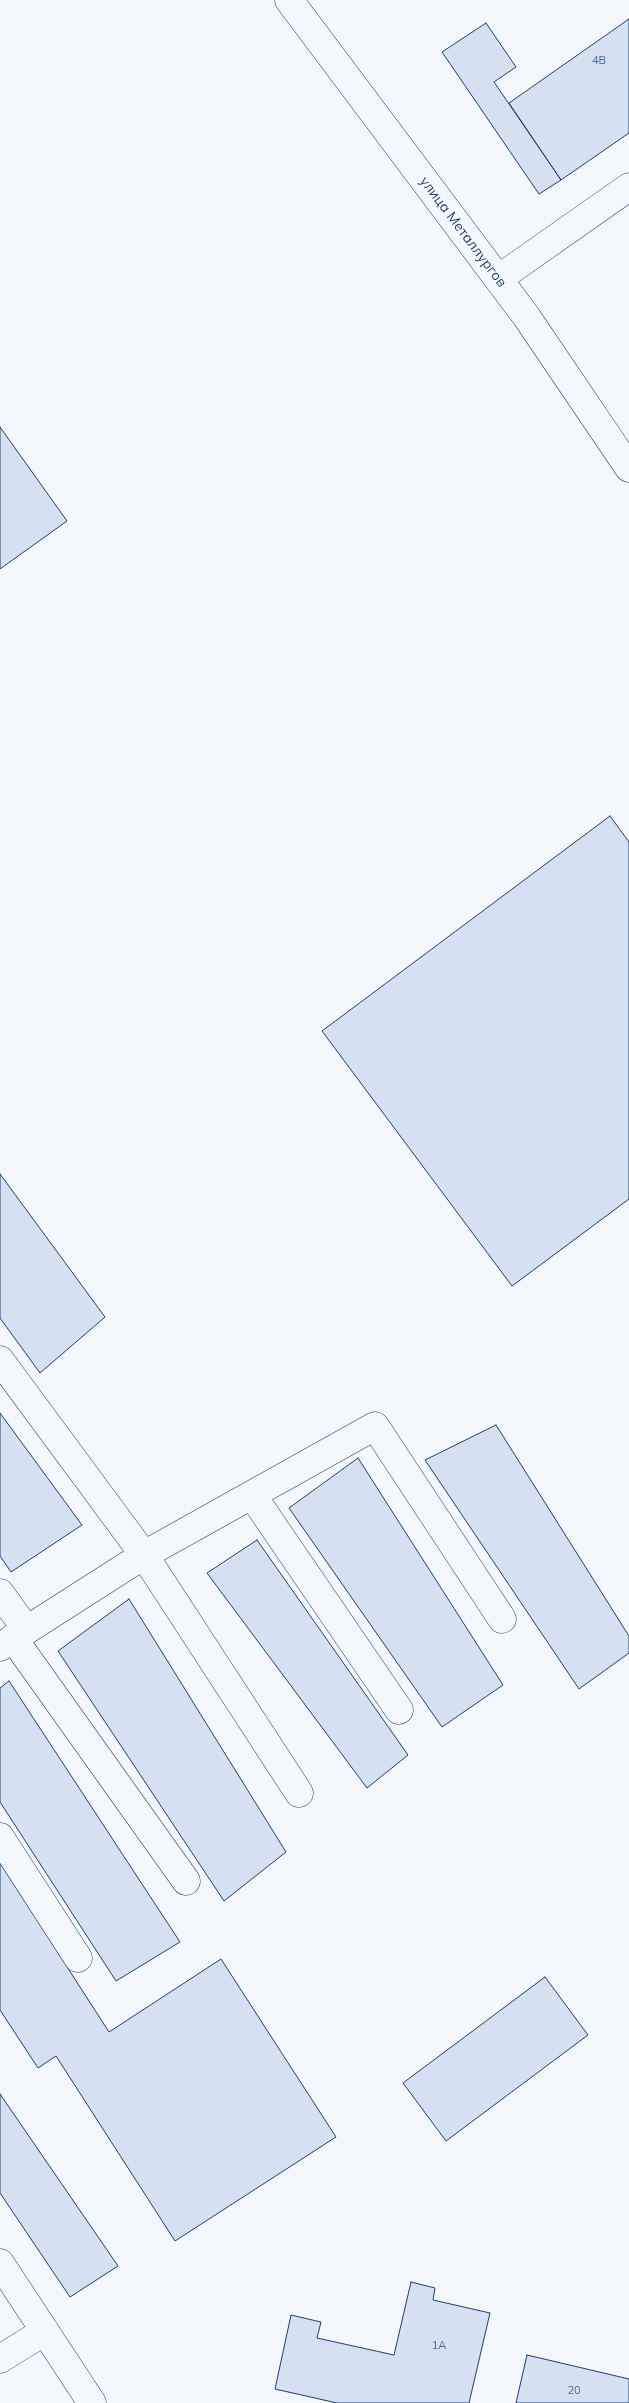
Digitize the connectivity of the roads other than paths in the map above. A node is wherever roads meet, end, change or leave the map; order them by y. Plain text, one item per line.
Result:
1 (289, 0) edge
2 (629, 186) edge
3 (498, 279) junction
4 (629, 468) edge
5 (0, 1360) edge
6 (252, 1495) junction
7 (144, 1555) junction
8 (0, 1593) edge
9 (502, 1619) dead end
10 (13, 1638) edge
11 (399, 1710) dead end
12 (298, 1793) dead end
13 (0, 1837) edge
14 (186, 1881) dead end
15 (78, 1958) dead end
16 (0, 2264) edge
17 (45, 2331) junction
18 (0, 2359) edge
19 (92, 2403) edge

1 - 3 main road, улица Металлургов
2 - 3 main road
3 - 4 main road, улица Металлургов
5 - 7 main road
6 - 7 main road
6 - 9 main road
6 - 11 main road
7 - 10 main road
7 - 12 main road
8 - 10 main road
10 - 14 main road
13 - 15 main road
16 - 17 main road
17 - 18 main road
17 - 19 main road

